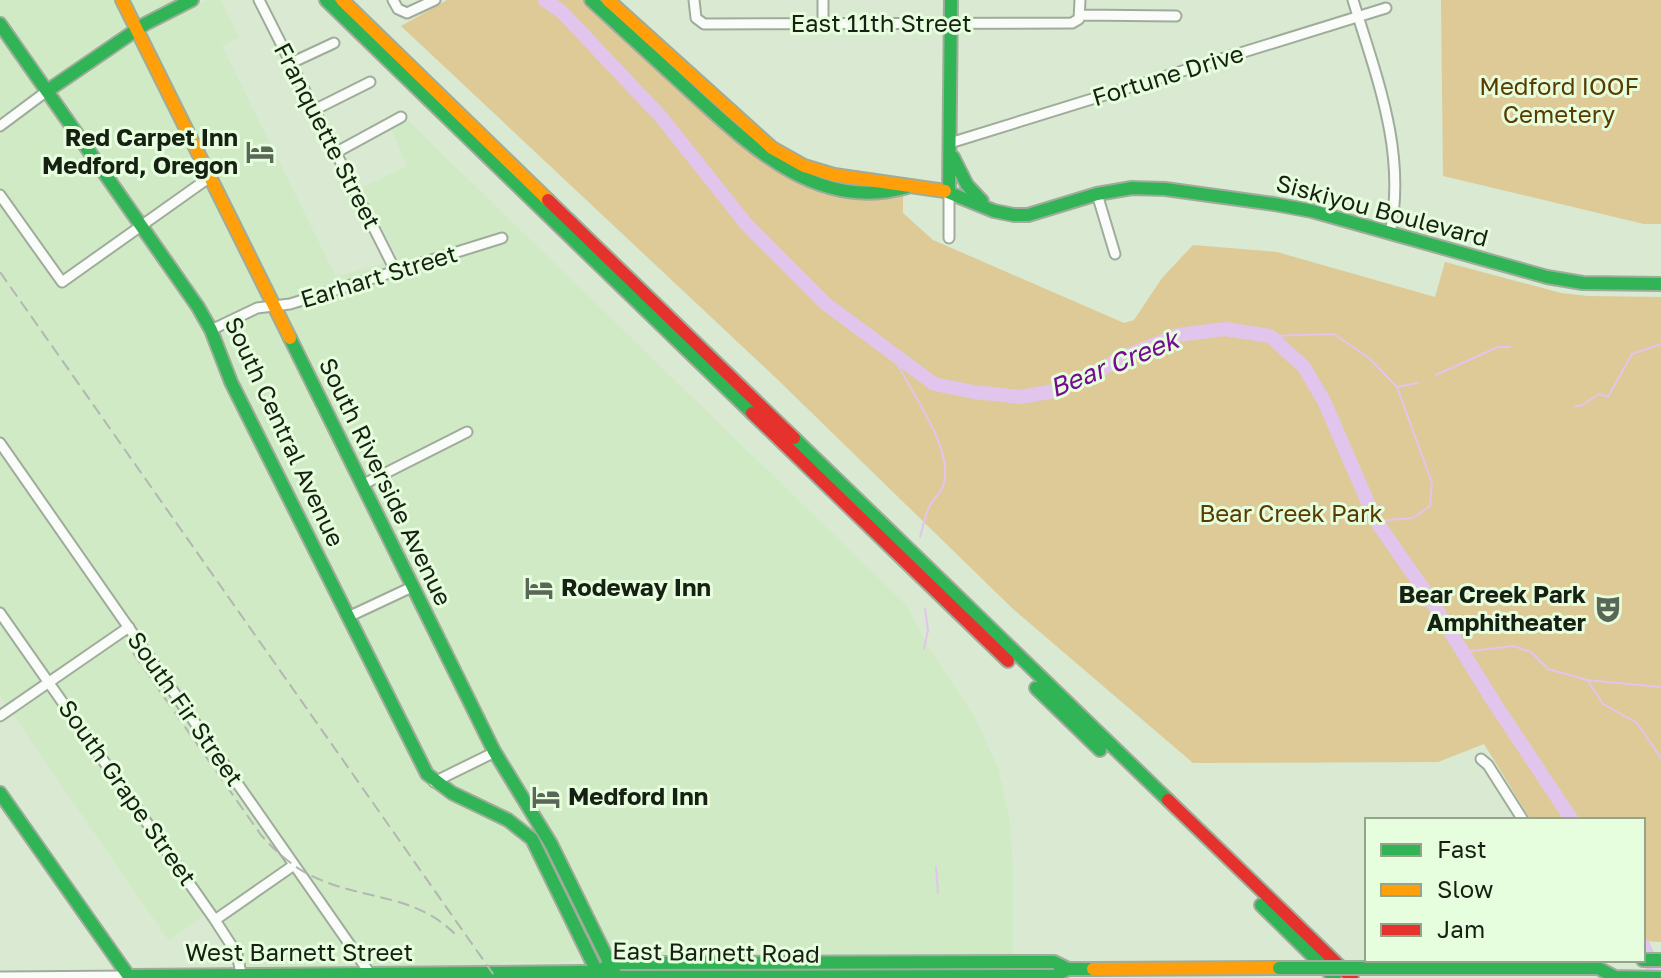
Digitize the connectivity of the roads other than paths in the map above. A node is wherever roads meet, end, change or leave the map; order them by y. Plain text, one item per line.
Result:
1 (122, 0) edge
2 (259, 0) edge
3 (326, 0) edge
4 (342, 0) edge
5 (393, 0) edge
6 (435, 0) edge
7 (591, 0) edge
8 (608, 0) edge
9 (694, 0) edge
10 (823, 0) edge
11 (951, 0) edge
12 (1080, 0) edge
13 (1353, 0) edge
14 (189, 1) edge
15 (1386, 8) dead end
16 (1080, 15) junction
17 (1176, 16) dead end
18 (1358, 16) junction
19 (0, 24) edge
20 (951, 24) junction
21 (823, 25) junction
22 (137, 29) junction
23 (334, 43) dead end
24 (291, 63) junction
25 (370, 82) dead end
26 (47, 91) junction
27 (314, 110) junction
28 (401, 117) dead end
29 (0, 126) edge
30 (950, 148) junction
31 (335, 153) junction
32 (210, 177) junction
33 (907, 187) junction
34 (949, 191) junction
35 (1097, 194) junction
36 (0, 195) edge
37 (994, 211) junction
38 (141, 225) junction
39 (1390, 233) junction
40 (502, 238) dead end
41 (949, 238) dead end
42 (1115, 254) dead end
43 (396, 272) junction
44 (1661, 284) edge
45 (272, 305) junction
46 (211, 330) junction
47 (467, 432) dead end
48 (0, 443) edge
49 (362, 485) junction
50 (412, 587) junction
51 (0, 613) edge
52 (348, 617) junction
53 (129, 627) junction
54 (49, 682) junction
55 (0, 716) edge
56 (495, 752) junction
57 (1481, 759) dead end
58 (434, 782) junction
59 (518, 788) junction
60 (0, 793) edge
61 (503, 817) junction
62 (1522, 818) edge
63 (294, 865) junction
64 (215, 920) junction
65 (773, 962) junction
66 (1048, 962) junction
67 (610, 964) junction
68 (1598, 964) edge
69 (1068, 969) junction
70 (371, 975) junction
71 (599, 975) edge
72 (0, 977) edge
73 (130, 977) edge
74 (242, 977) edge
75 (617, 977) edge
76 (722, 977) edge
77 (1048, 977) edge
78 (26, 978) edge
79 (1332, 978) edge
80 (1355, 978) edge
81 (1629, 978) edge
82 (1661, 978) edge

1 - 22 main road, South Riverside Avenue
2 - 24 street, Franquette Street
3 - 79 main road
4 - 80 main road
5 - 6 street
7 - 33 main road, Siskiyou Boulevard
8 - 33 main road, Siskiyou Boulevard
9 - 21 street, East 11th Street
10 - 21 street
11 - 20 main road
12 - 16 street
13 - 18 street
14 - 22 main road
15 - 18 street, Fortune Drive
16 - 17 street
16 - 20 street, East 11th Street
18 - 30 street, Fortune Drive
18 - 39 street
19 - 26 main road, South Central Avenue
20 - 21 street, East 11th Street
20 - 30 main road
22 - 26 main road
22 - 32 main road, South Riverside Avenue
23 - 24 street
24 - 27 street, Franquette Street
25 - 27 street
26 - 29 street
26 - 38 main road, South Central Avenue
27 - 31 street, Franquette Street
28 - 31 street
30 - 34 main road
30 - 37 main road
31 - 43 street, Franquette Street
32 - 38 street
32 - 45 main road, South Riverside Avenue
33 - 34 main road, Siskiyou Boulevard
34 - 37 main road, Siskiyou Boulevard
34 - 41 street
35 - 37 main road, Siskiyou Boulevard
35 - 39 main road, Siskiyou Boulevard
35 - 42 street
36 - 38 street
38 - 46 main road, South Central Avenue
39 - 44 main road, Siskiyou Boulevard
40 - 43 street, Earhart Street
43 - 45 street, Earhart Street
45 - 46 street, Earhart Street
45 - 49 main road, South Riverside Avenue
46 - 52 main road, South Central Avenue
47 - 49 street
48 - 53 street, South Fir Street
49 - 50 main road, South Riverside Avenue
50 - 52 street
50 - 56 main road, South Riverside Avenue
51 - 54 street, South Grape Street
52 - 58 main road, South Central Avenue
53 - 54 street
53 - 63 street, South Fir Street
54 - 55 street
54 - 64 street, South Grape Street
56 - 58 street
56 - 59 main road, South Riverside Avenue
57 - 62 street
58 - 61 main road
59 - 61 main road
59 - 67 main road, South Riverside Avenue
60 - 73 main road
61 - 71 main road
63 - 64 street
63 - 70 street, South Fir Street
64 - 74 street, South Grape Street
65 - 66 main road, East Barnett Road
65 - 67 main road, East Barnett Road
65 - 76 main road
66 - 69 main road, East Barnett Road
66 - 77 main road
67 - 71 main road, East Barnett Road
67 - 75 main road, South Riverside Avenue
68 - 69 main road, East Barnett Road, bridge
68 - 81 main road
69 - 77 main road, East Barnett Road
70 - 71 main road, West Barnett Street
70 - 74 main road, West Barnett Street
71 - 75 main road, East Barnett Road
72 - 78 street, West Barnett Street
73 - 74 main road, West Barnett Street
73 - 78 street, West Barnett Street
75 - 76 main road, East Barnett Road
76 - 77 main road, East Barnett Road
81 - 82 main road

